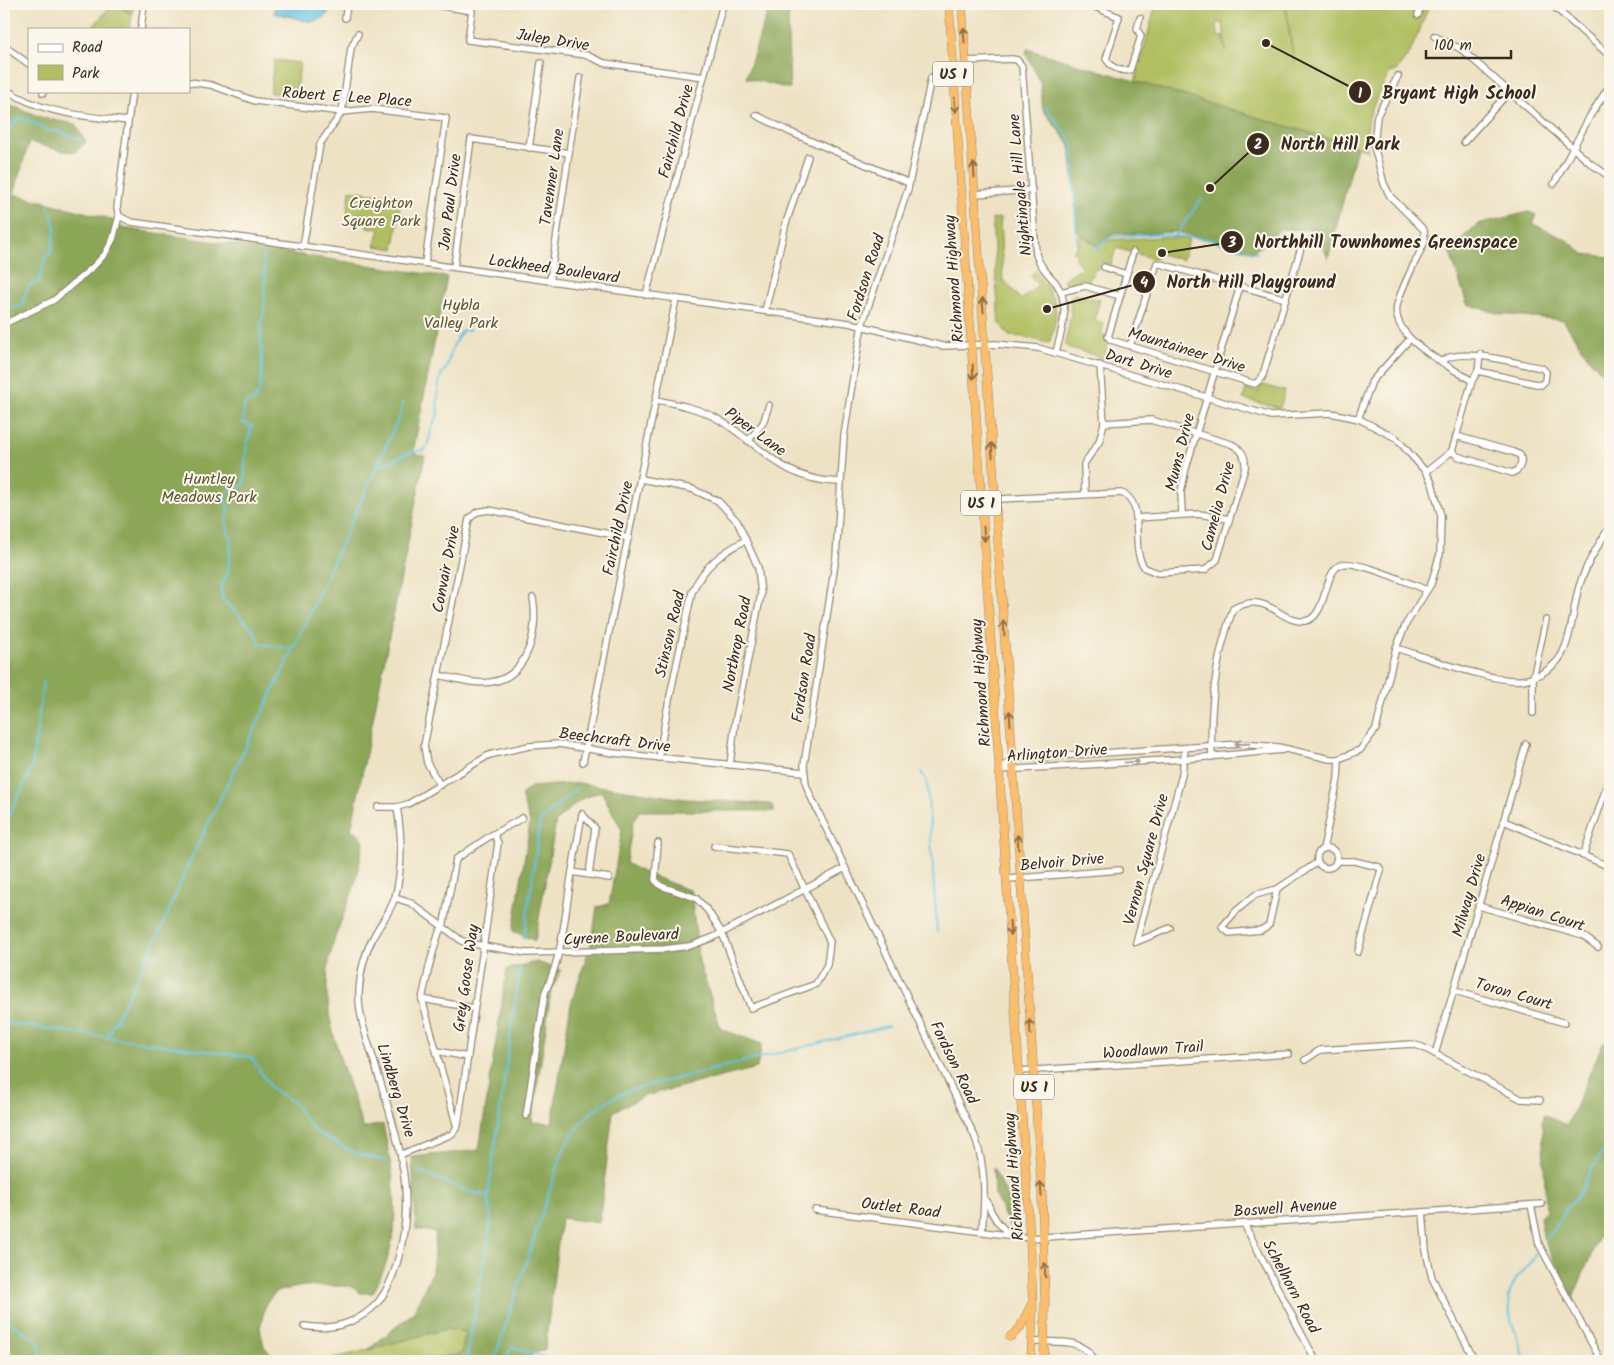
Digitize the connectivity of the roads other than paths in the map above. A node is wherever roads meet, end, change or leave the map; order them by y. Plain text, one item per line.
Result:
1 (144, 4) edge
2 (347, 4) edge
3 (431, 4) edge
4 (722, 4) edge
5 (949, 4) edge
6 (962, 4) edge
7 (1088, 4) edge
8 (1421, 4) edge
9 (1551, 4) edge
10 (473, 7) edge
11 (1418, 15) dead end
12 (345, 18) dead end
13 (1140, 18) dead end
14 (140, 28) edge
15 (358, 34) dead end
16 (1434, 36) dead end
17 (4, 46) edge
18 (1610, 56) edge
19 (966, 61) junction
20 (28, 63) edge
21 (542, 63) dead end
22 (953, 73) junction
23 (1398, 76) dead end
24 (704, 77) junction
25 (580, 78) dead end
26 (190, 82) edge
27 (1610, 85) edge
28 (4, 88) edge
29 (132, 92) edge
30 (1509, 92) junction
31 (342, 112) junction
32 (756, 115) dead end
33 (128, 121) junction
34 (1464, 142) dead end
35 (529, 148) junction
36 (1574, 149) junction
37 (568, 153) junction
38 (808, 157) dead end
39 (1610, 177) edge
40 (909, 183) junction
41 (1554, 184) dead end
42 (1032, 190) junction
43 (976, 194) junction
44 (119, 216) junction
45 (1303, 241) dead end
46 (303, 248) junction
47 (1133, 252) dead end
48 (425, 263) junction
49 (454, 267) junction
50 (1104, 267) dead end
51 (1126, 274) junction
52 (550, 281) junction
53 (1240, 286) junction
54 (1061, 292) junction
55 (646, 294) junction
56 (1120, 296) junction
57 (676, 299) junction
58 (1286, 299) junction
59 (765, 311) junction
60 (4, 324) edge
61 (862, 325) junction
62 (1410, 339) junction
63 (986, 344) junction
64 (972, 346) junction
65 (1130, 346) junction
66 (1056, 352) junction
67 (1480, 354) junction
68 (1442, 361) junction
69 (1100, 365) junction
70 (1478, 371) junction
71 (1215, 372) junction
72 (1472, 381) junction
73 (1207, 397) junction
74 (657, 400) junction
75 (769, 405) dead end
76 (1358, 419) junction
77 (1104, 423) junction
78 (1196, 434) junction
79 (1456, 436) junction
80 (748, 441) junction
81 (1452, 451) junction
82 (1426, 472) junction
83 (641, 479) junction
84 (840, 482) junction
85 (1085, 494) junction
86 (995, 499) junction
87 (981, 500) junction
88 (1182, 514) junction
89 (1136, 518) junction
90 (1229, 519) junction
91 (1610, 526) edge
92 (629, 538) junction
93 (746, 540) junction
94 (1427, 590) junction
95 (533, 598) dead end
96 (1546, 620) dead end
97 (1396, 648) junction
98 (438, 675) junction
99 (1533, 678) junction
100 (1533, 713) dead end
101 (1526, 744) dead end
102 (1212, 746) junction
103 (586, 748) junction
104 (1184, 748) junction
105 (1290, 749) junction
106 (1212, 756) junction
107 (659, 758) junction
108 (1184, 759) junction
109 (1339, 759) junction
110 (1013, 760) junction
111 (583, 762) dead end
112 (730, 766) junction
113 (1013, 769) junction
114 (1000, 770) junction
115 (804, 772) junction
116 (1610, 777) edge
117 (440, 785) junction
118 (378, 807) dead end
119 (397, 807) junction
120 (522, 818) dead end
121 (1504, 821) junction
122 (494, 834) junction
123 (658, 843) dead end
124 (714, 846) dead end
125 (1323, 849) junction
126 (1583, 856) junction
127 (1336, 861) junction
128 (1318, 862) junction
129 (1610, 867) edge
130 (845, 868) junction
131 (1120, 870) dead end
132 (572, 872) junction
133 (589, 875) junction
134 (609, 878) dead end
135 (1020, 878) junction
136 (1006, 879) junction
137 (804, 889) junction
138 (1277, 889) junction
139 (395, 898) junction
140 (1479, 906) junction
141 (443, 928) junction
142 (1170, 928) dead end
143 (722, 933) junction
144 (483, 946) junction
145 (1598, 947) dead end
146 (1358, 952) dead end
147 (559, 953) junction
148 (1455, 990) junction
149 (422, 999) junction
150 (474, 1008) junction
151 (1565, 1023) dead end
152 (437, 1051) junction
153 (1289, 1054) dead end
154 (1435, 1054) junction
155 (468, 1057) junction
156 (1305, 1060) dead end
157 (1033, 1070) junction
158 (1020, 1071) junction
159 (1540, 1100) dead end
160 (526, 1116) dead end
161 (458, 1127) junction
162 (402, 1154) junction
163 (985, 1194) junction
164 (1531, 1204) junction
165 (1542, 1204) dead end
166 (815, 1210) dead end
167 (1423, 1212) junction
168 (1244, 1224) junction
169 (982, 1231) junction
170 (1014, 1236) junction
171 (1030, 1238) junction
172 (1043, 1238) junction
173 (1033, 1296) junction
174 (304, 1326) dead end
175 (1010, 1337) dead end
176 (1032, 1342) junction
177 (1045, 1342) junction
178 (1031, 1361) edge
179 (1044, 1361) edge
180 (1095, 1361) edge
181 (1316, 1361) edge
182 (1475, 1361) edge
183 (1601, 1361) edge

1 - 14 street
2 - 12 street
3 - 10 street, Julep Drive
4 - 24 street, Fairchild Drive
5 - 22 highway, Richmond Highway / US 1
19 -> 6 highway, Richmond Highway / US 1
7 - 13 street
8 - 11 street
9 - 18 street
10 - 24 street, Julep Drive
15 - 31 street
16 - 30 street
17 - 20 street
19 - 42 street, Nightingale Hill Lane
43 -> 19 highway, Richmond Highway / US 1
21 - 35 street
22 - 40 street, Fordson Road
22 -> 64 highway, Richmond Highway / US 1
23 - 62 street
24 - 55 street, Fairchild Drive
25 - 37 street, Tavenner Lane
26 - 31 street, Robert E Lee Place
27 - 36 street
28 - 33 street
29 - 33 street
30 - 34 street
30 - 36 street
31 - 46 street
31 - 48 street, Robert E Lee Place
32 - 40 street
33 - 44 street
35 - 37 street, Jon Paul Drive
35 - 49 street, Jon Paul Drive
36 - 39 street
36 - 41 street
37 - 52 street, Tavenner Lane
38 - 59 street
40 - 61 street, Fordson Road
42 - 43 street
42 - 54 street, Nightingale Hill Lane
63 -> 43 highway, Richmond Highway / US 1
44 - 46 street, Lockheed Boulevard
44 - 60 street
45 - 58 street
46 - 48 street, Lockheed Boulevard
47 - 51 street, Mountaineer Drive
48 - 49 street, Lockheed Boulevard
49 - 52 street, Lockheed Boulevard
50 - 51 street
51 - 56 street, Mountaineer Drive
52 - 55 street, Lockheed Boulevard
53 - 58 street
53 - 65 street
53 - 71 street, Mums Drive
54 - 56 street
54 - 66 street, Nightingale Hill Lane
55 - 57 street, Lockheed Boulevard
56 - 65 street, Mountaineer Drive
57 - 59 street, Lockheed Boulevard
57 - 74 street, Fairchild Drive
58 - 71 street, Mountaineer Drive
59 - 61 street, Lockheed Boulevard
61 - 64 street, Lockheed Boulevard
61 - 84 street, Fordson Road
62 - 68 street
62 - 76 street
63 - 64 street, Lockheed Boulevard
63 - 66 street, Dart Drive
86 -> 63 highway, Richmond Highway / US 1
64 -> 87 highway, Richmond Highway / US 1
65 - 71 street, Mountaineer Drive
66 - 69 street, Dart Drive
67 - 68 street
67 - 70 street
67 - 70 street
68 - 72 street
69 - 73 street, Dart Drive
69 - 77 street
70 - 72 street
71 - 73 street, Mums Drive
72 - 79 street
73 - 76 street, Dart Drive
73 - 78 street, Mums Drive
74 - 80 street, Piper Lane
74 - 83 street, Fairchild Drive
75 - 80 street
76 - 82 street
77 - 78 street, Camelia Drive
77 - 85 street
78 - 88 street, Mums Drive
78 - 90 street, Camelia Drive
79 - 81 street
79 - 81 street
80 - 84 street, Piper Lane
81 - 82 street
82 - 94 street
83 - 92 street, Fairchild Drive
83 - 93 street, Northrop Road
84 - 115 street, Fordson Road
85 - 86 street, Camelia Drive
85 - 89 street, Camelia Drive
86 - 87 street, Camelia Drive
110 -> 86 highway, Richmond Highway / US 1
87 -> 114 highway, Richmond Highway / US 1
88 - 89 street
88 - 90 street
89 - 90 street, Camelia Drive
91 - 99 street
92 - 98 street, Convair Drive
92 - 103 street, Fairchild Drive
93 - 107 street, Stinson Road
93 - 112 street, Northrop Road
94 - 97 street
94 - 102 street
95 - 98 street
96 - 99 street
97 - 99 street
97 - 109 street
98 - 117 street, Convair Drive
99 - 100 street
101 - 121 street, Milway Drive
102 - 104 street, Arlington Drive
105 -> 102 street, Arlington Drive
102 - 106 street
103 - 107 street, Beechcraft Drive
103 - 111 street, Fairchild Drive
103 - 117 street, Beechcraft Drive
104 - 108 street, Vernon Square Drive
104 - 110 street, Arlington Drive
105 - 106 street, Arlington Drive
105 - 109 street, Arlington Drive
106 - 108 street, Arlington Drive
107 - 112 street, Beechcraft Drive
113 -> 108 street, Arlington Drive
108 - 142 street, Vernon Square Drive
109 - 125 street
110 - 113 highway, Richmond Highway / US 1
110 - 114 street, Arlington Drive
112 - 115 street, Beechcraft Drive
113 - 114 street, Arlington Drive
135 -> 113 highway, Richmond Highway / US 1
114 - 136 highway, Richmond Highway / US 1
115 - 130 street, Fordson Road
116 - 126 street
117 - 119 street, Beechcraft Drive
118 - 119 street, Beechcraft Drive
119 - 139 street, Lindberg Drive
120 - 122 street
121 - 126 street
121 - 140 street, Milway Drive
122 - 141 street
122 - 144 street, Grey Goose Way
123 - 143 street
124 - 137 street
125 - 127 street
125 - 128 street
126 - 129 street
127 - 128 street
127 - 146 street
128 - 138 street
130 - 137 street, Cyrene Boulevard
130 - 163 street, Fordson Road
131 - 135 street, Belvoir Drive
132 - 133 street
132 - 133 street
132 - 147 street
133 - 134 street
135 - 136 street, Belvoir Drive
157 -> 135 highway, Richmond Highway / US 1
136 -> 158 highway, Richmond Highway / US 1
137 - 143 street, Cyrene Boulevard
137 - 143 street
138 - 138 street
139 - 141 street, Cyrene Boulevard
139 - 162 street, Lindberg Drive
140 - 145 street, Appian Court
140 - 148 street, Milway Drive
141 - 144 street, Cyrene Boulevard
141 - 149 street
143 - 147 street, Cyrene Boulevard
144 - 147 street, Cyrene Boulevard
144 - 150 street, Grey Goose Way
147 - 160 street
148 - 151 street, Toron Court
148 - 154 street, Milway Drive
149 - 150 street
149 - 152 street
150 - 155 street, Grey Goose Way
152 - 155 street
152 - 161 street
153 - 157 street, Woodlawn Trail
154 - 156 street
154 - 159 street
155 - 161 street, Grey Goose Way
157 - 158 street, Woodlawn Trail
172 -> 157 highway, Richmond Highway / US 1
158 - 171 highway, Richmond Highway / US 1
161 - 162 street
162 - 174 street, Lindberg Drive
163 - 169 street, Fordson Road
163 - 170 street
164 - 165 street, Boswell Avenue
164 - 167 street, Boswell Avenue
164 - 183 street
166 - 169 street, Outlet Road
167 - 168 street, Boswell Avenue
167 - 182 street
168 - 172 street, Boswell Avenue
168 - 181 street, Schelhorn Road
169 - 170 street
170 - 171 street
171 - 172 street, Boswell Avenue
171 - 173 highway, Richmond Highway / US 1
177 -> 172 highway, Richmond Highway / US 1
173 - 175 highway
173 - 176 highway, Richmond Highway / US 1
176 - 177 street
176 - 178 highway, Richmond Highway / US 1
177 - 179 highway, Richmond Highway / US 1
177 - 180 street

